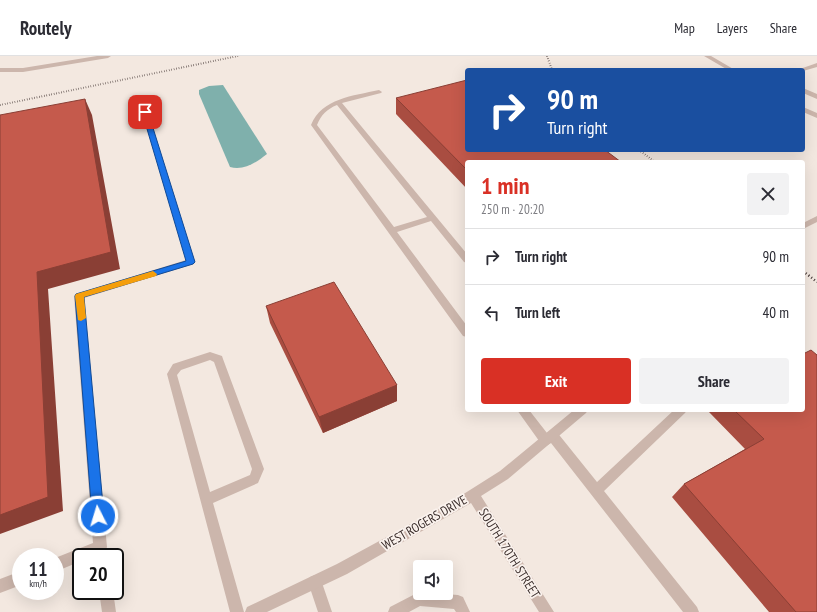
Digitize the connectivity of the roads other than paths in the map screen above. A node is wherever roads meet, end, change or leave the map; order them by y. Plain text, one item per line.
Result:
1 (108, 56) edge
2 (707, 56) edge
3 (817, 65) edge
4 (728, 68) edge
5 (805, 69) edge
6 (0, 70) edge
7 (805, 91) edge
8 (379, 92) dead end
9 (817, 97) edge
10 (338, 102) junction
11 (805, 109) edge
12 (145, 112) dead end
13 (817, 116) edge
14 (433, 218) junction
15 (817, 219) edge
16 (805, 225) edge
17 (392, 231) junction
18 (465, 258) edge
19 (465, 330) edge
20 (525, 412) edge
21 (580, 412) edge
22 (678, 412) edge
23 (549, 438) junction
24 (596, 491) junction
25 (473, 494) junction
26 (206, 500) junction
27 (101, 548) edge
28 (12, 581) edge
29 (315, 582) junction
30 (0, 586) edge
31 (107, 600) edge
32 (109, 612) edge
33 (237, 612) edge
34 (252, 612) edge
35 (325, 612) edge
36 (395, 612) edge
37 (463, 612) edge
38 (547, 612) edge
39 (692, 612) edge

1 - 6 street
2 - 4 street
3 - 5 street
7 - 9 street
8 - 10 street
10 - 14 street
10 - 17 street
11 - 13 street
12 - 27 street
14 - 17 street
14 - 18 street
15 - 16 street
17 - 19 street
20 - 23 street
21 - 23 street, WEST ROGERS DRIVE
22 - 24 street
23 - 24 street
23 - 25 street, WEST ROGERS DRIVE
24 - 39 street
25 - 29 street, WEST ROGERS DRIVE
25 - 38 street, SOUTH 170TH STREET
26 - 26 street
26 - 33 street
28 - 30 street
29 - 34 street, WEST ROGERS DRIVE
29 - 35 street
31 - 32 street
36 - 37 street

